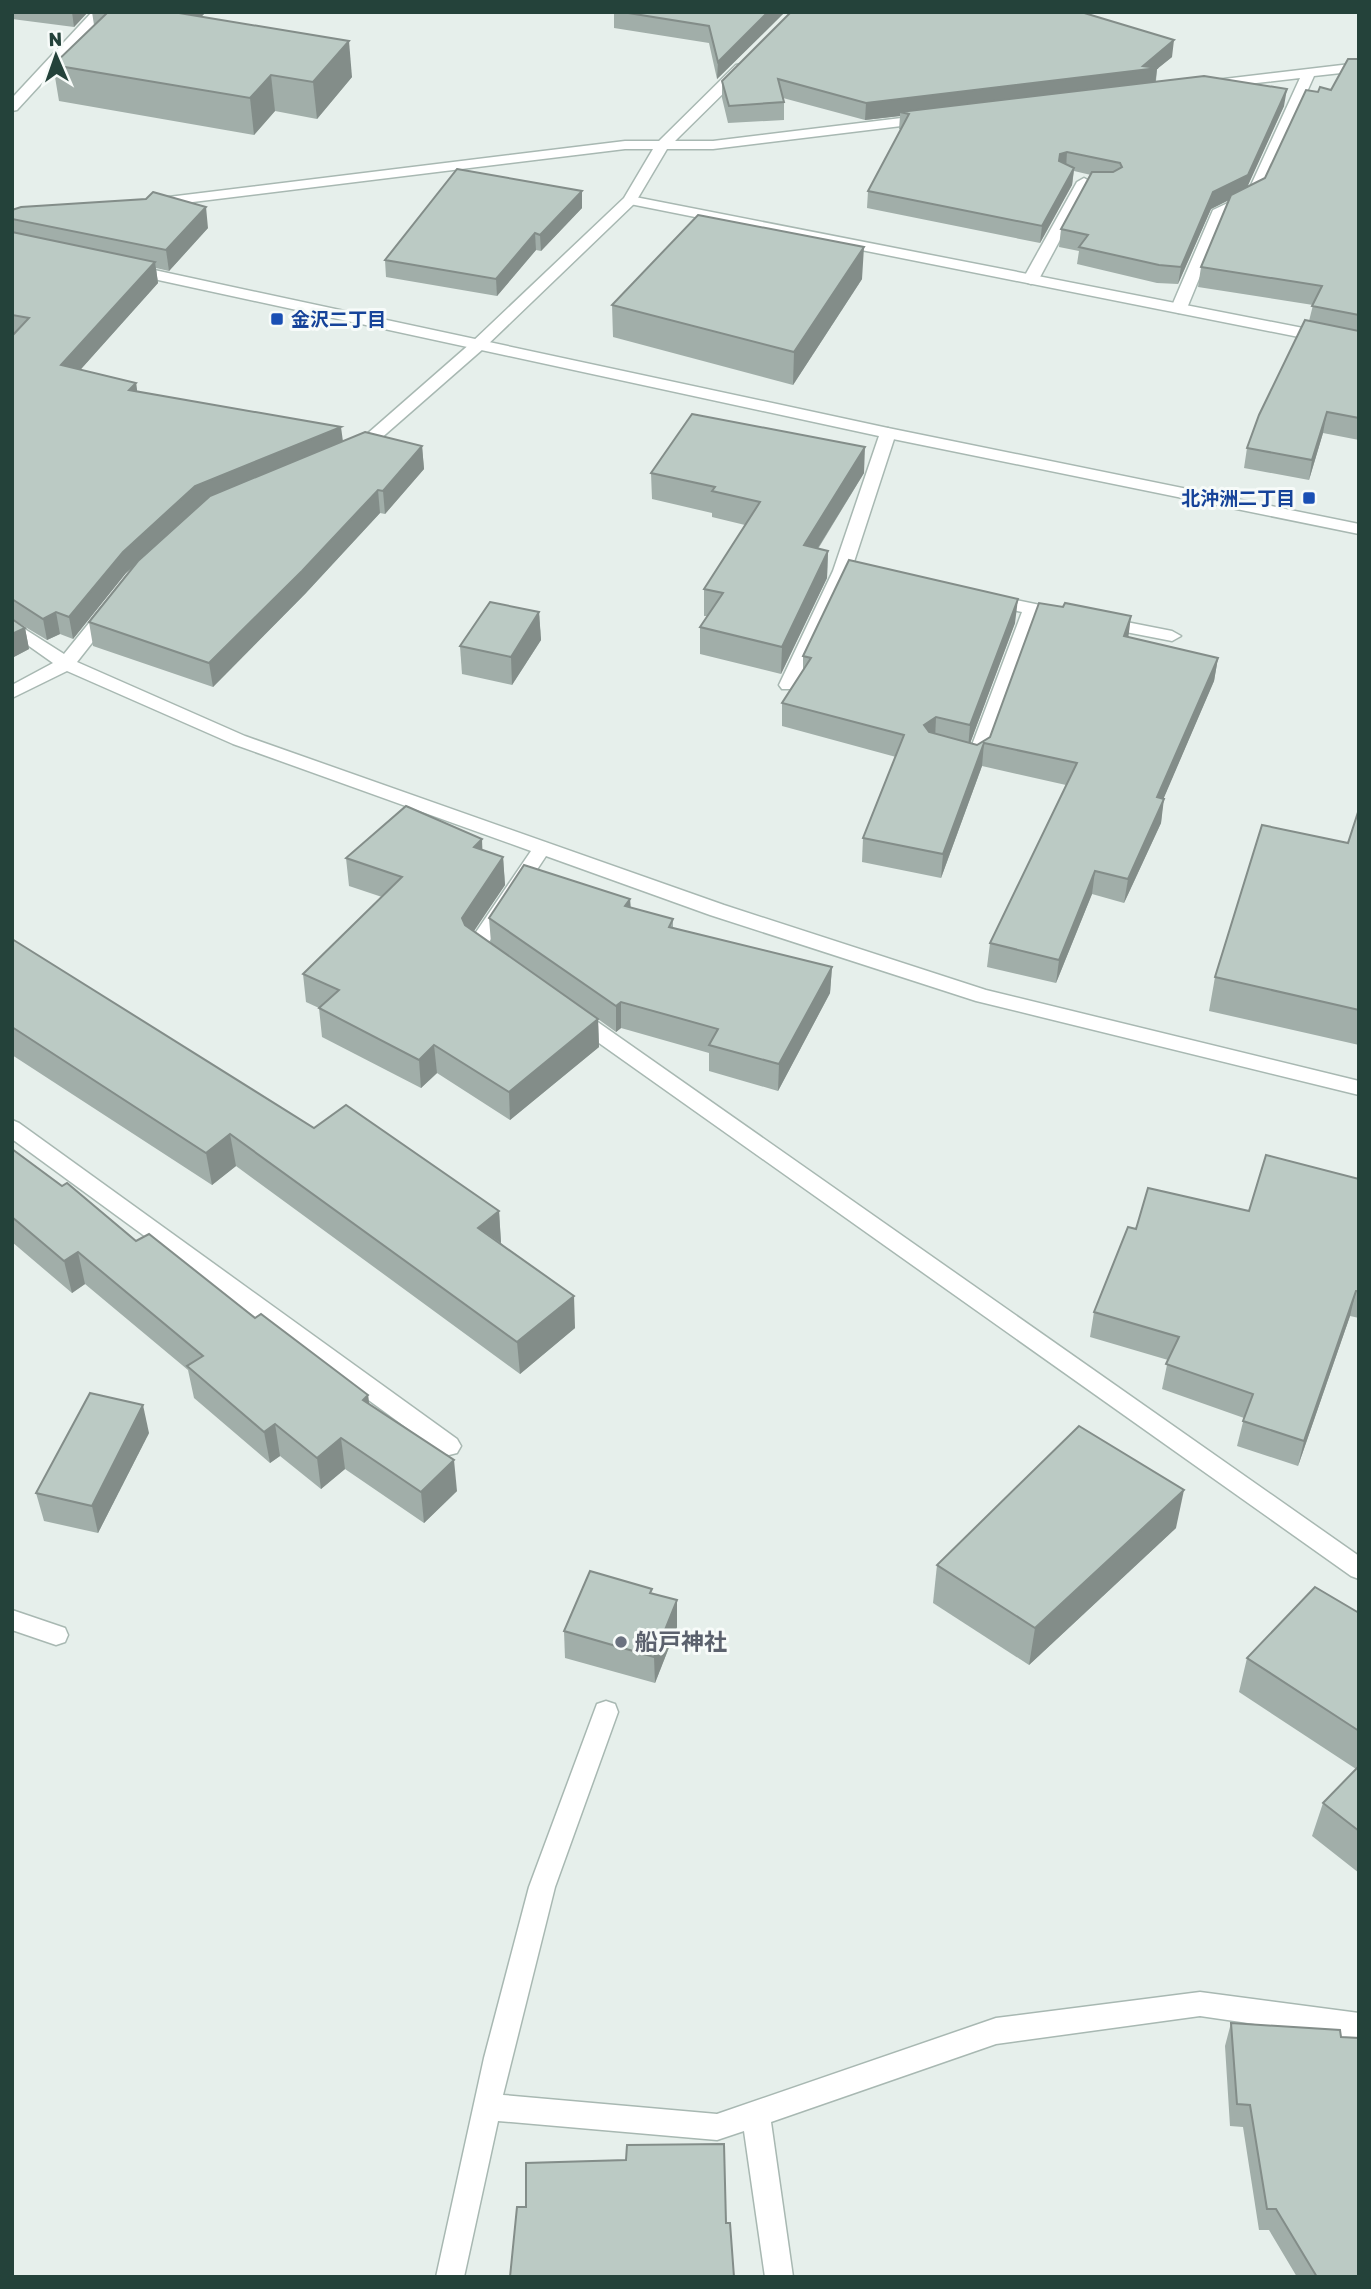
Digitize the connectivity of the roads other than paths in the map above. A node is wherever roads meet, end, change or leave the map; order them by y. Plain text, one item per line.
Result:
1 (100, 12) edge
2 (749, 60) edge
3 (1359, 67) edge
4 (1309, 73) junction
5 (1198, 86) edge
6 (12, 107) edge
7 (934, 118) edge
8 (662, 146) junction
9 (1065, 176) edge
10 (630, 200) junction
11 (135, 205) edge
12 (108, 265) edge
13 (1031, 279) junction
14 (1179, 308) junction
15 (1359, 344) edge
16 (477, 346) junction
17 (888, 433) junction
18 (346, 456) edge
19 (1359, 528) edge
20 (978, 598) edge
21 (117, 600) edge
22 (1032, 608) junction
23 (12, 626) edge
24 (1172, 636) dead end
25 (66, 664) junction
26 (788, 685) dead end
27 (12, 692) edge
28 (955, 755) edge
29 (542, 848) junction
30 (510, 971) edge
31 (555, 1003) edge
32 (1359, 1088) edge
33 (12, 1128) edge
34 (449, 1446) dead end
35 (1359, 1569) edge
36 (12, 1620) edge
37 (56, 1635) dead end
38 (606, 1712) dead end
39 (1359, 2025) edge
40 (486, 2107) junction
41 (755, 2115) junction
42 (450, 2277) edge
43 (779, 2277) edge

1 - 6 street
2 - 8 street
3 - 4 street
4 - 5 street
4 - 14 street
7 - 8 street
8 - 10 street
8 - 11 street
9 - 13 street
10 - 13 street
10 - 16 street
12 - 16 street
13 - 14 street
14 - 15 street
16 - 17 street
16 - 18 street
17 - 19 street
17 - 26 street
20 - 22 street
21 - 25 street
22 - 24 street
22 - 28 street
23 - 25 street
25 - 27 street
25 - 29 street
29 - 30 street
29 - 32 street
31 - 35 street
33 - 34 street
36 - 37 street
38 - 40 street
39 - 41 street
40 - 41 street
40 - 42 street
41 - 43 street

